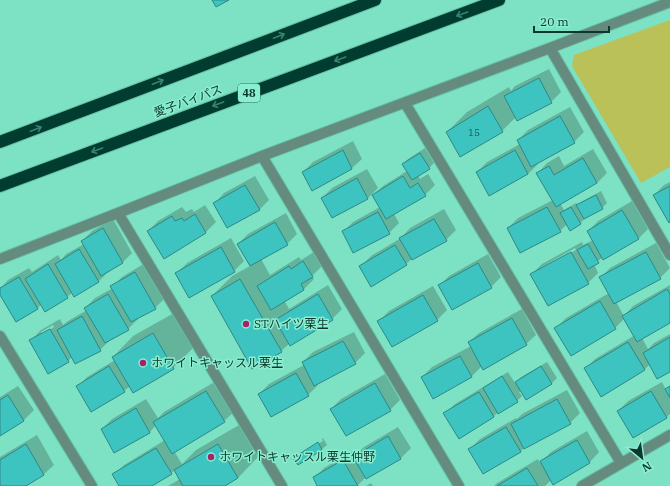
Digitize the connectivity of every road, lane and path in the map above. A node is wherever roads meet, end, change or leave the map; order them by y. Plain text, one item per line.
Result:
1 (375, 0) edge
2 (499, 0) edge
3 (670, 2) edge
4 (550, 48) junction
5 (406, 103) junction
6 (0, 142) edge
7 (262, 156) junction
8 (0, 186) edge
9 (118, 213) junction
10 (670, 255) edge
11 (0, 259) edge
12 (0, 336) edge
13 (670, 435) edge
14 (621, 463) junction
15 (92, 486) edge
16 (282, 486) edge
17 (459, 486) edge
18 (582, 486) edge

6 -> 1 highway
2 -> 8 highway, 愛子バイパス / 48
3 - 4 street
4 - 5 street
4 - 10 street
5 - 7 street
5 - 14 street
7 - 9 street
7 - 17 street
9 - 11 street
9 - 16 street
12 - 15 street
13 - 14 street
14 - 18 street

